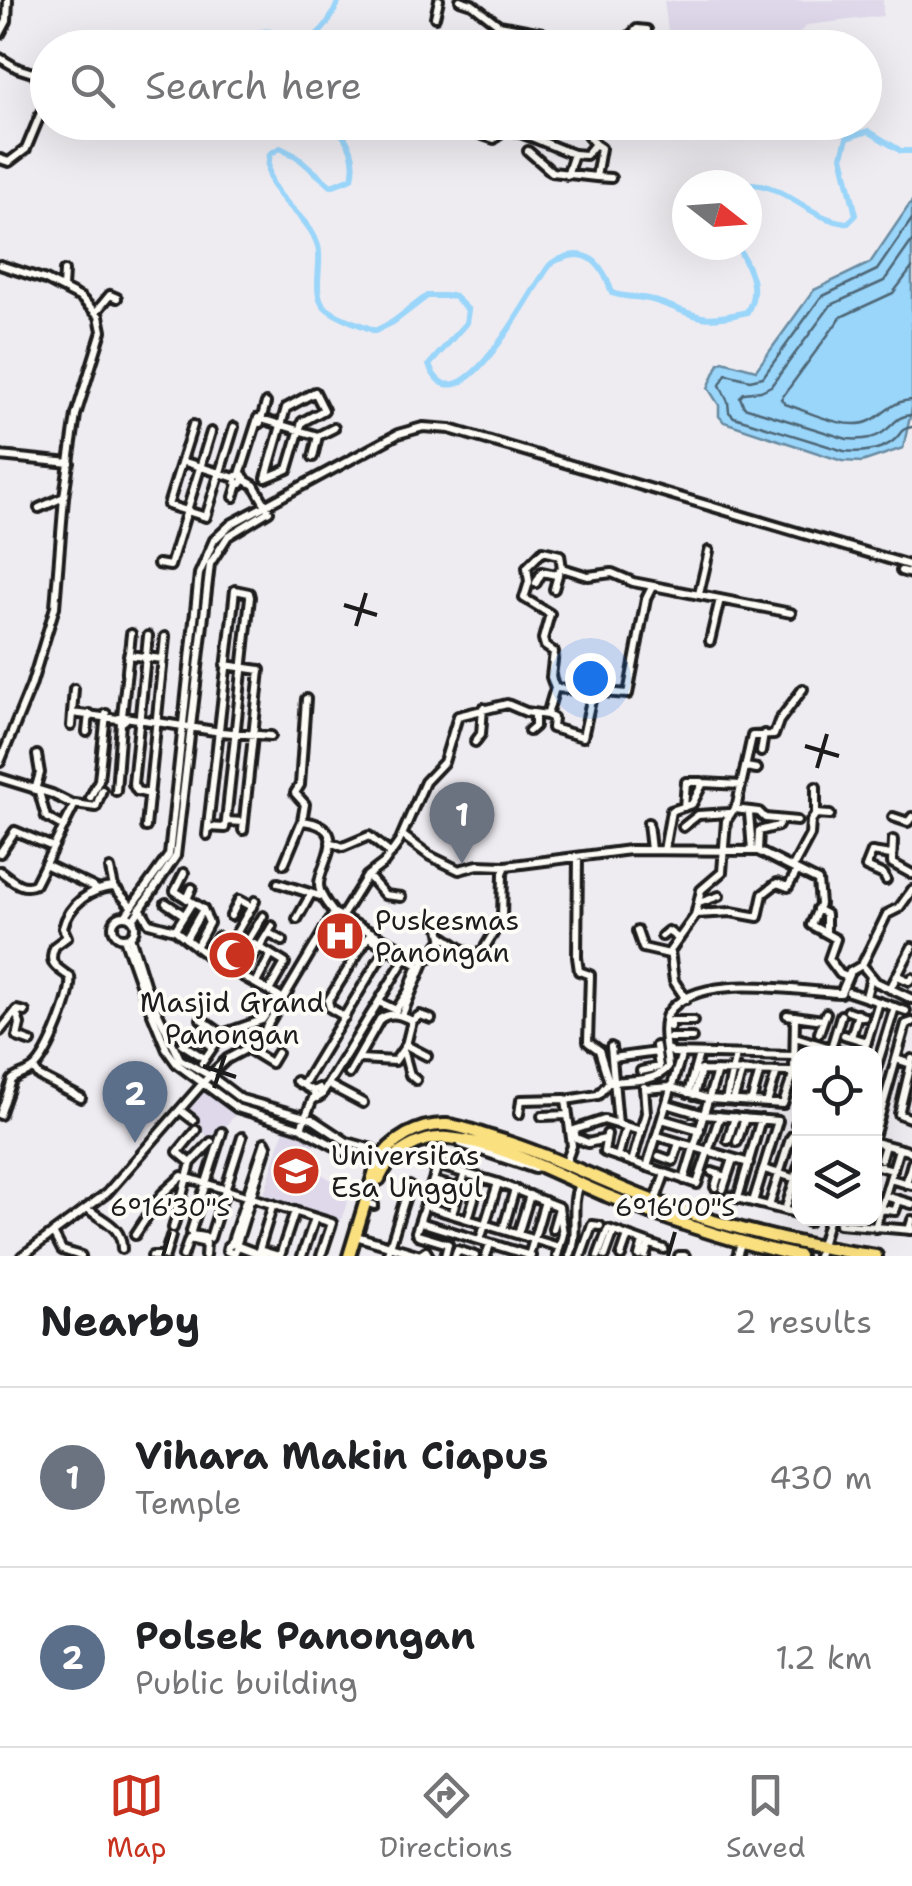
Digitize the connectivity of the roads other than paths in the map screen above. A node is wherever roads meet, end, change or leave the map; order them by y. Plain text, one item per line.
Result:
1 (8, 0) edge
2 (439, 0) edge
3 (460, 0) edge
4 (473, 2) edge
5 (434, 17) dead end
6 (506, 27) junction
7 (504, 30) edge
8 (524, 30) edge
9 (636, 30) edge
10 (647, 30) dead end
11 (0, 34) edge
12 (0, 58) edge
13 (30, 72) edge
14 (30, 138) edge
15 (541, 140) edge
16 (592, 140) edge
17 (595, 144) junction
18 (528, 151) dead end
19 (574, 154) junction
20 (0, 159) edge
21 (568, 175) junction
22 (596, 177) junction
23 (610, 178) dead end
24 (0, 266) edge
25 (64, 271) dead end
26 (63, 288) junction
27 (117, 298) dead end
28 (96, 312) junction
29 (266, 403) dead end
30 (262, 419) junction
31 (193, 425) dead end
32 (280, 425) junction
33 (234, 428) dead end
34 (334, 428) dead end
35 (300, 431) junction
36 (211, 432) dead end
37 (318, 436) junction
38 (0, 456) edge
39 (313, 457) dead end
40 (182, 461) junction
41 (70, 463) junction
42 (200, 467) junction
43 (220, 473) junction
44 (240, 478) junction
45 (64, 497) junction
46 (234, 497) dead end
47 (266, 504) junction
48 (39, 508) dead end
49 (187, 511) junction
50 (708, 551) dead end
51 (158, 564) dead end
52 (912, 566) edge
53 (901, 571) dead end
54 (560, 572) junction
55 (912, 574) edge
56 (536, 583) dead end
57 (652, 586) junction
58 (554, 589) dead end
59 (700, 594) junction
60 (720, 598) junction
61 (791, 613) dead end
62 (131, 634) dead end
63 (148, 636) dead end
64 (165, 637) dead end
65 (710, 642) dead end
66 (128, 655) junction
67 (146, 657) junction
68 (162, 659) junction
69 (225, 665) junction
70 (243, 666) junction
71 (555, 688) junction
72 (74, 689) dead end
73 (802, 689) dead end
74 (592, 691) junction
75 (306, 700) dead end
76 (483, 708) junction
77 (88, 713) junction
78 (72, 714) junction
79 (535, 714) junction
80 (547, 715) junction
81 (106, 716) junction
82 (122, 719) junction
83 (140, 721) junction
84 (156, 722) junction
85 (70, 726) dead end
86 (187, 727) junction
87 (218, 730) junction
88 (236, 731) junction
89 (529, 731) dead end
90 (86, 732) dead end
91 (253, 733) junction
92 (764, 734) junction
93 (270, 738) dead end
94 (475, 742) dead end
95 (761, 752) dead end
96 (37, 755) dead end
97 (0, 762) edge
98 (101, 763) junction
99 (118, 765) junction
100 (746, 767) junction
101 (757, 769) dead end
102 (0, 778) edge
103 (704, 782) junction
104 (741, 785) junction
105 (816, 787) dead end
106 (102, 790) dead end
107 (37, 791) junction
108 (116, 791) dead end
109 (150, 794) junction
110 (90, 798) dead end
111 (74, 805) junction
112 (684, 807) junction
113 (732, 811) junction
114 (750, 812) junction
115 (816, 814) junction
116 (830, 815) dead end
117 (893, 817) dead end
118 (912, 817) edge
119 (226, 821) junction
120 (302, 821) junction
121 (780, 821) junction
122 (797, 821) dead end
123 (648, 822) dead end
124 (146, 827) dead end
125 (684, 827) dead end
126 (64, 828) junction
127 (402, 835) junction
128 (893, 840) dead end
129 (330, 842) junction
130 (53, 847) junction
131 (651, 850) junction
132 (664, 850) junction
133 (725, 851) junction
134 (755, 851) junction
135 (0, 853) edge
136 (391, 854) junction
137 (891, 855) junction
138 (578, 857) junction
139 (284, 864) dead end
140 (47, 865) junction
141 (506, 866) junction
142 (110, 869) dead end
143 (795, 869) junction
144 (0, 871) edge
145 (184, 873) dead end
146 (356, 874) dead end
147 (912, 874) edge
148 (367, 876) junction
149 (886, 880) dead end
150 (278, 883) dead end
151 (114, 887) junction
152 (95, 888) junction
153 (192, 888) dead end
154 (912, 890) edge
155 (312, 894) junction
156 (719, 896) dead end
157 (323, 897) junction
158 (402, 897) dead end
159 (189, 900) junction
160 (166, 903) dead end
161 (699, 903) junction
162 (136, 908) junction
163 (817, 909) junction
164 (203, 910) junction
165 (338, 914) junction
166 (696, 914) junction
167 (169, 915) dead end
168 (184, 915) junction
169 (231, 916) dead end
170 (263, 916) dead end
171 (431, 916) dead end
172 (130, 918) junction
173 (297, 919) dead end
174 (162, 926) junction
175 (174, 930) junction
176 (637, 931) dead end
177 (826, 932) junction
178 (236, 933) junction
179 (662, 936) dead end
180 (127, 937) junction
181 (218, 937) dead end
182 (442, 938) junction
183 (186, 939) junction
184 (678, 939) junction
185 (248, 940) junction
186 (283, 942) dead end
187 (386, 946) junction
188 (196, 947) junction
189 (260, 947) junction
190 (912, 947) edge
191 (272, 954) junction
192 (668, 954) junction
193 (208, 956) junction
194 (406, 957) junction
195 (219, 963) junction
196 (422, 963) junction
197 (862, 965) junction
198 (231, 969) junction
199 (242, 976) junction
200 (898, 976) junction
201 (871, 977) junction
202 (848, 978) junction
203 (912, 978) edge
204 (256, 983) junction
205 (890, 989) junction
206 (269, 991) junction
207 (850, 992) dead end
208 (281, 997) junction
209 (866, 997) junction
210 (686, 999) junction
211 (912, 999) edge
212 (380, 1002) junction
213 (879, 1002) junction
214 (895, 1007) junction
215 (688, 1011) dead end
216 (906, 1011) dead end
217 (25, 1012) dead end
218 (16, 1013) junction
219 (399, 1013) junction
220 (344, 1017) junction
221 (201, 1018) dead end
222 (432, 1020) dead end
223 (676, 1020) junction
224 (412, 1021) junction
225 (692, 1021) dead end
226 (912, 1022) edge
227 (189, 1030) dead end
228 (0, 1032) edge
229 (819, 1033) dead end
230 (222, 1034) junction
231 (795, 1037) junction
232 (670, 1038) junction
233 (692, 1038) dead end
234 (31, 1042) dead end
235 (867, 1042) junction
236 (628, 1043) dead end
237 (182, 1044) dead end
238 (212, 1046) junction
239 (796, 1046) edge
240 (824, 1046) edge
241 (832, 1046) edge
242 (866, 1046) edge
243 (881, 1046) edge
244 (610, 1047) dead end
245 (405, 1048) junction
246 (247, 1049) junction
247 (277, 1053) dead end
248 (682, 1054) junction
249 (699, 1054) junction
250 (630, 1055) junction
251 (736, 1055) junction
252 (792, 1055) edge
253 (427, 1056) dead end
254 (613, 1058) junction
255 (360, 1060) junction
256 (911, 1062) edge
257 (882, 1063) edge
258 (894, 1066) junction
259 (34, 1068) junction
260 (642, 1070) dead end
261 (717, 1070) junction
262 (698, 1071) junction
263 (738, 1071) junction
264 (760, 1071) junction
265 (777, 1071) junction
266 (792, 1071) edge
267 (350, 1074) dead end
268 (907, 1077) junction
269 (207, 1079) junction
270 (416, 1080) dead end
271 (615, 1082) junction
272 (792, 1082) edge
273 (329, 1084) junction
274 (672, 1087) junction
275 (314, 1094) junction
276 (628, 1094) dead end
277 (691, 1094) junction
278 (80, 1098) dead end
279 (566, 1099) junction
280 (709, 1099) junction
281 (2, 1100) edge
282 (730, 1100) junction
283 (882, 1100) edge
284 (751, 1102) junction
285 (363, 1103) dead end
286 (667, 1104) junction
287 (767, 1104) junction
288 (780, 1104) junction
289 (180, 1110) junction
290 (519, 1114) dead end
291 (0, 1115) edge
292 (567, 1115) junction
293 (704, 1115) junction
294 (542, 1116) dead end
295 (720, 1116) junction
296 (735, 1117) junction
297 (306, 1118) junction
298 (745, 1118) junction
299 (662, 1119) junction
300 (912, 1119) edge
301 (193, 1120) dead end
302 (761, 1120) junction
303 (778, 1121) junction
304 (622, 1125) junction
305 (301, 1128) junction
306 (196, 1130) dead end
307 (700, 1130) junction
308 (642, 1131) junction
309 (222, 1132) dead end
310 (657, 1136) junction
311 (792, 1136) edge
312 (242, 1137) dead end
313 (210, 1142) dead end
314 (679, 1143) junction
315 (694, 1148) junction
316 (899, 1149) junction
317 (709, 1152) junction
318 (912, 1152) edge
319 (882, 1155) edge
320 (385, 1156) junction
321 (618, 1156) junction
322 (882, 1158) edge
323 (362, 1159) junction
324 (733, 1159) junction
325 (632, 1162) junction
326 (191, 1163) junction
327 (912, 1163) edge
328 (749, 1164) junction
329 (647, 1167) junction
330 (764, 1169) junction
331 (465, 1173) junction
332 (569, 1174) junction
333 (665, 1174) junction
334 (779, 1174) junction
335 (187, 1177) junction
336 (480, 1178) junction
337 (792, 1178) edge
338 (684, 1180) junction
339 (434, 1181) junction
340 (206, 1183) junction
341 (498, 1183) junction
342 (882, 1183) edge
343 (889, 1183) junction
344 (909, 1184) edge
345 (371, 1185) junction
346 (409, 1186) dead end
347 (225, 1189) junction
348 (460, 1189) junction
349 (515, 1189) junction
350 (792, 1192) edge
351 (726, 1193) junction
352 (162, 1194) junction
353 (530, 1195) junction
354 (248, 1196) junction
355 (882, 1199) edge
356 (899, 1200) junction
357 (545, 1201) junction
358 (754, 1202) junction
359 (273, 1204) junction
360 (912, 1204) edge
361 (425, 1206) junction
362 (768, 1206) junction
363 (559, 1207) junction
364 (653, 1207) junction
365 (882, 1207) edge
366 (88, 1208) junction
367 (785, 1210) junction
368 (294, 1211) junction
369 (792, 1212) edge
370 (452, 1214) junction
371 (155, 1218) dead end
372 (314, 1218) junction
373 (468, 1219) junction
374 (420, 1222) junction
375 (485, 1224) junction
376 (911, 1225) edge
377 (600, 1226) dead end
378 (827, 1226) edge
379 (865, 1226) edge
380 (875, 1228) joint
381 (563, 1229) junction
382 (503, 1230) junction
383 (54, 1233) junction
384 (518, 1234) junction
385 (134, 1235) dead end
386 (358, 1236) junction
387 (628, 1236) junction
388 (430, 1238) junction
389 (470, 1238) junction
390 (480, 1240) junction
391 (534, 1240) junction
392 (741, 1242) junction
393 (646, 1243) junction
394 (490, 1244) junction
395 (390, 1246) junction
396 (122, 1248) dead end
397 (664, 1249) edge
398 (232, 1251) edge
399 (558, 1252) edge
400 (820, 1252) edge
401 (404, 1253) edge
402 (424, 1254) edge
403 (25, 1255) edge
404 (471, 1255) edge
405 (584, 1255) edge
406 (81, 1256) edge
407 (152, 1256) edge
408 (162, 1256) edge
409 (183, 1256) edge
410 (206, 1256) edge
411 (245, 1256) edge
412 (264, 1256) edge
413 (280, 1256) edge
414 (302, 1256) edge
415 (322, 1256) edge
416 (352, 1256) edge
417 (387, 1256) edge
418 (445, 1256) edge
419 (455, 1256) edge
420 (486, 1256) edge
421 (530, 1256) edge
422 (570, 1256) edge
423 (602, 1256) edge
424 (621, 1256) edge
425 (642, 1256) edge
426 (737, 1256) edge
427 (799, 1256) edge
428 (876, 1256) edge

1 - 11 street
2 - 5 street
3 - 4 street
4 - 6 street
6 - 7 street
6 - 8 street
9 - 10 street
12 - 13 street
14 - 20 street
15 - 19 street
16 - 17 street
17 - 19 street
17 - 22 street
18 - 21 street
19 - 21 street
21 - 22 street
22 - 23 street
24 - 26 street
25 - 26 street
26 - 28 street
27 - 28 street
28 - 41 street
29 - 30 street
30 - 32 street
30 - 44 street
31 - 40 street
32 - 35 street
32 - 35 street
32 - 35 street
33 - 43 street
34 - 37 street
35 - 37 street
36 - 42 street
37 - 39 street
38 - 41 street
40 - 42 street
40 - 49 street
41 - 45 street
42 - 43 street
42 - 49 street
43 - 44 street
43 - 49 street
44 - 46 street
44 - 47 street
45 - 48 street
45 - 97 street
47 - 52 street
47 - 86 street
49 - 51 street
50 - 59 street
53 - 55 street
54 - 56 street
54 - 57 street
54 - 58 street
54 - 71 street
57 - 59 street
57 - 74 street
59 - 60 street
60 - 61 street
60 - 65 street
62 - 66 street
63 - 67 street
64 - 68 street
66 - 67 street
66 - 82 street
67 - 68 street
67 - 83 street
68 - 84 street
69 - 70 street
69 - 70 street
69 - 87 street
70 - 88 street
70 - 91 street
71 - 74 street
71 - 80 street
72 - 78 street
73 - 92 street
74 - 80 street
75 - 120 street
76 - 79 street
76 - 94 street
76 - 127 street
77 - 78 street
77 - 81 street
77 - 90 street
78 - 85 street
79 - 80 street
79 - 89 street
81 - 82 street
81 - 98 street
82 - 83 street
82 - 99 street
83 - 84 street
83 - 109 street
84 - 86 street
84 - 109 street
86 - 87 street
86 - 162 street
87 - 88 street
87 - 119 street
88 - 91 street
88 - 119 street
91 - 93 street
91 - 119 street
92 - 95 street
92 - 100 street
96 - 107 street
98 - 99 street
98 - 110 street
99 - 108 street
100 - 101 street
100 - 104 street
102 - 107 street
103 - 104 street
103 - 112 street
103 - 112 street
104 - 113 street
105 - 115 street
106 - 111 street
107 - 111 street
107 - 126 street
109 - 124 street
111 - 126 street
112 - 132 street
113 - 114 street
113 - 125 street
113 - 133 street
114 - 121 street
114 - 134 street
115 - 116 street
115 - 143 street
117 - 118 street
120 - 129 street
120 - 139 street
121 - 122 street
121 - 134 street
123 - 131 street
126 - 130 street
127 - 136 street
127 - 141 street
128 - 137 street
129 - 136 street
129 - 157 street
130 - 135 street
130 - 140 street
131 - 132 street
131 - 138 street
132 - 133 street
133 - 134 street
133 - 161 street
134 - 143 street
136 - 148 street
137 - 147 street
137 - 149 street
138 - 141 street
138 - 271 street
140 - 144 street
140 - 152 street
141 - 182 street
142 - 151 street
143 - 163 street
143 - 166 street
145 - 159 street
146 - 148 street
148 - 158 street
148 - 165 street
150 - 155 street
151 - 152 street
151 - 162 street
152 - 259 street
153 - 159 street
154 - 197 street
155 - 157 street
155 - 173 street
156 - 161 street
157 - 165 street
159 - 164 street
159 - 168 street
160 - 168 street
161 - 166 street
162 - 172 street
162 - 174 street
163 - 177 street
163 - 177 street
164 - 183 street
164 - 188 street
165 - 196 street
165 - 208 street
166 - 184 street
167 - 174 street
168 - 175 street
169 - 178 street
170 - 185 street
171 - 182 street
172 - 180 street
172 - 180 street
174 - 175 street
175 - 183 street
176 - 192 street
177 - 202 street
178 - 185 street
178 - 195 street
179 - 184 street
180 - 269 street
181 - 193 street
182 - 196 street
183 - 188 street
184 - 192 street
185 - 189 street
185 - 198 street
186 - 189 street
187 - 194 street
187 - 220 street
187 - 220 street
188 - 193 street
189 - 191 street
189 - 199 street
190 - 200 street
191 - 204 street
191 - 206 street
192 - 210 street
193 - 195 street
194 - 196 street
194 - 212 street
195 - 198 street
196 - 219 street
197 - 201 street
197 - 202 street
198 - 199 street
199 - 204 street
200 - 203 street
200 - 205 street
201 - 205 street
201 - 209 street
202 - 210 street
204 - 206 street
205 - 211 street
206 - 208 street
207 - 209 street
208 - 230 street
208 - 246 street
209 - 213 street
210 - 271 street
212 - 219 street
212 - 273 street
213 - 214 street
213 - 235 street
214 - 216 street
214 - 243 street
215 - 223 street
217 - 218 street
218 - 228 street
218 - 234 street
219 - 224 street
219 - 255 street
220 - 275 street
221 - 230 street
222 - 224 street
223 - 225 street
223 - 232 street
224 - 245 street
226 - 258 street
227 - 238 street
229 - 231 street
230 - 238 street
231 - 239 street
231 - 240 street
232 - 233 street
232 - 248 street
235 - 241 street
235 - 242 street
236 - 250 street
237 - 238 street
244 - 254 street
245 - 253 street
245 - 255 street
245 - 270 street
246 - 247 street
246 - 269 street
248 - 249 street
248 - 274 street
249 - 251 street
249 - 262 street
250 - 254 street
250 - 260 street
251 - 252 street
251 - 263 street
254 - 271 street
255 - 267 street
256 - 258 street
256 - 268 street
257 - 258 street
258 - 268 street
258 - 283 street
259 - 278 street
259 - 281 street
261 - 262 street
261 - 263 street
261 - 280 street
262 - 277 street
263 - 264 street
263 - 282 street
264 - 265 street
264 - 284 street
265 - 266 street
265 - 287 street
268 - 300 street
269 - 289 street
269 - 297 street
269 - 305 street
271 - 276 street
271 - 279 street
271 - 304 street
272 - 288 street
273 - 275 street
273 - 285 street
274 - 277 street
274 - 286 street
274 - 308 street
275 - 297 street
277 - 280 street
279 - 290 street
279 - 292 street
280 - 282 street
280 - 293 street
281 - 291 street
282 - 284 street
284 - 287 street
286 - 293 street
286 - 299 street
287 - 288 street
288 - 303 street
289 - 301 street
289 - 366 street
292 - 294 street
292 - 332 street
293 - 295 street
293 - 307 street
295 - 296 street
295 - 317 street
296 - 298 street
296 - 298 street
297 - 305 street
297 - 320 street
298 - 302 street
299 - 307 street
299 - 310 street
302 - 303 street
302 - 328 street
303 - 330 street
304 - 308 street
304 - 321 street
304 - 321 street
305 - 323 street
306 - 326 street
307 - 315 street
308 - 310 street
308 - 310 street
308 - 325 street
309 - 340 street
310 - 314 street
310 - 329 street
311 - 334 street
312 - 347 street
313 - 326 street
314 - 315 street
314 - 333 street
315 - 317 street
315 - 338 street
316 - 318 street
316 - 319 street
316 - 343 street
317 - 324 street
317 - 338 street
320 - 323 street
320 - 332 main road
320 - 332 main road
320 - 345 main road
320 - 386 main road
321 - 325 street
322 - 343 street
323 - 345 street
324 - 328 street
324 - 351 street
325 - 329 street
326 - 335 street
327 - 344 street
328 - 330 street
328 - 330 street
328 - 351 street
329 - 333 street
330 - 334 street
330 - 358 street
331 - 336 street
331 - 339 street
331 - 348 street
332 - 364 main road
332 - 364 main road
332 - 422 street
333 - 338 street
333 - 364 street
334 - 337 street
334 - 362 street
335 - 340 street
335 - 352 street
335 - 408 street
336 - 341 street
336 - 373 street
339 - 348 street
339 - 361 street
340 - 347 street
340 - 347 street
341 - 349 street
341 - 375 street
342 - 343 street
343 - 344 street
343 - 355 street
343 - 356 street
345 - 386 main road
346 - 395 street
347 - 354 street
348 - 370 street
349 - 353 street
349 - 382 street
350 - 367 street
351 - 358 street
352 - 371 street
352 - 385 street
353 - 357 street
353 - 384 street
354 - 354 street
354 - 359 street
354 - 398 street
356 - 360 street
356 - 365 street
357 - 363 street
357 - 391 street
358 - 362 street
359 - 368 street
359 - 413 street
361 - 370 street
361 - 374 street
362 - 367 street
363 - 381 street
363 - 381 street
364 - 392 main road
364 - 400 main road
366 - 383 street
366 - 396 street
367 - 369 street
368 - 372 street
368 - 413 street
370 - 373 street
372 - 414 street
372 - 415 street
373 - 375 street
374 - 388 street
374 - 389 street
375 - 382 street
375 - 390 street
376 - 380 street
377 - 405 street
378 - 400 street
379 - 380 street
381 - 399 street
382 - 384 street
383 - 403 street
383 - 406 street
384 - 391 street
386 - 395 street
386 - 416 main road
387 - 393 street
387 - 423 street
387 - 424 street
388 - 402 street
388 - 418 street
389 - 390 street
389 - 404 street
390 - 394 street
391 - 399 street
391 - 421 street
392 - 426 street
392 - 427 main road
393 - 397 street
393 - 425 street
394 - 420 street
394 - 421 street
395 - 401 street
395 - 417 street
398 - 411 street
398 - 412 street
400 - 428 main road
401 - 402 street
404 - 419 street
407 - 408 street
409 - 410 street

